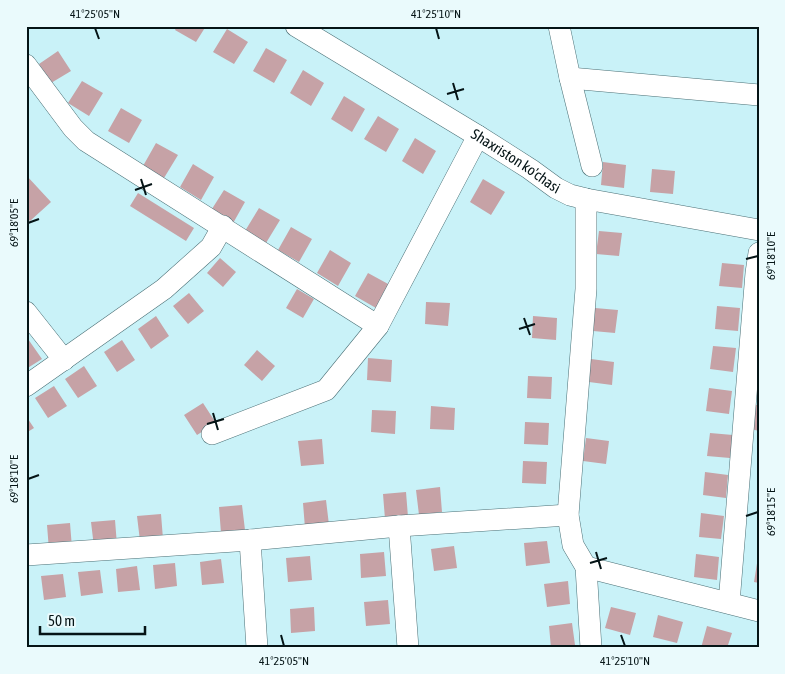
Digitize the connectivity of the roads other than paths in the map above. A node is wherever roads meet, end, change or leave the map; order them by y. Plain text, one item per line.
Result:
1 (296, 26) edge
2 (559, 26) edge
3 (26, 65) edge
4 (570, 78) junction
5 (759, 94) edge
6 (478, 136) junction
7 (592, 166) dead end
8 (586, 198) junction
9 (223, 226) junction
10 (759, 230) edge
11 (759, 253) edge
12 (26, 312) edge
13 (378, 326) junction
14 (64, 360) junction
15 (26, 386) edge
16 (212, 434) dead end
17 (568, 516) junction
18 (399, 526) junction
19 (250, 540) junction
20 (26, 555) edge
21 (586, 567) junction
22 (729, 603) junction
23 (759, 611) edge
24 (257, 648) edge
25 (408, 648) edge
26 (590, 648) edge

1 - 6 street, Shaxriston ko'chasi
2 - 4 street
3 - 9 street
4 - 5 street
4 - 7 street
6 - 8 street, Shaxriston ko'chasi
6 - 13 street
8 - 10 street, Shaxriston ko'chasi
8 - 17 street
9 - 13 street
9 - 14 street
11 - 22 street
12 - 14 street
13 - 16 street
14 - 15 street
17 - 18 street
17 - 21 street
18 - 19 street
18 - 25 street
19 - 20 street
19 - 24 street
21 - 22 street
21 - 26 street
22 - 23 street

